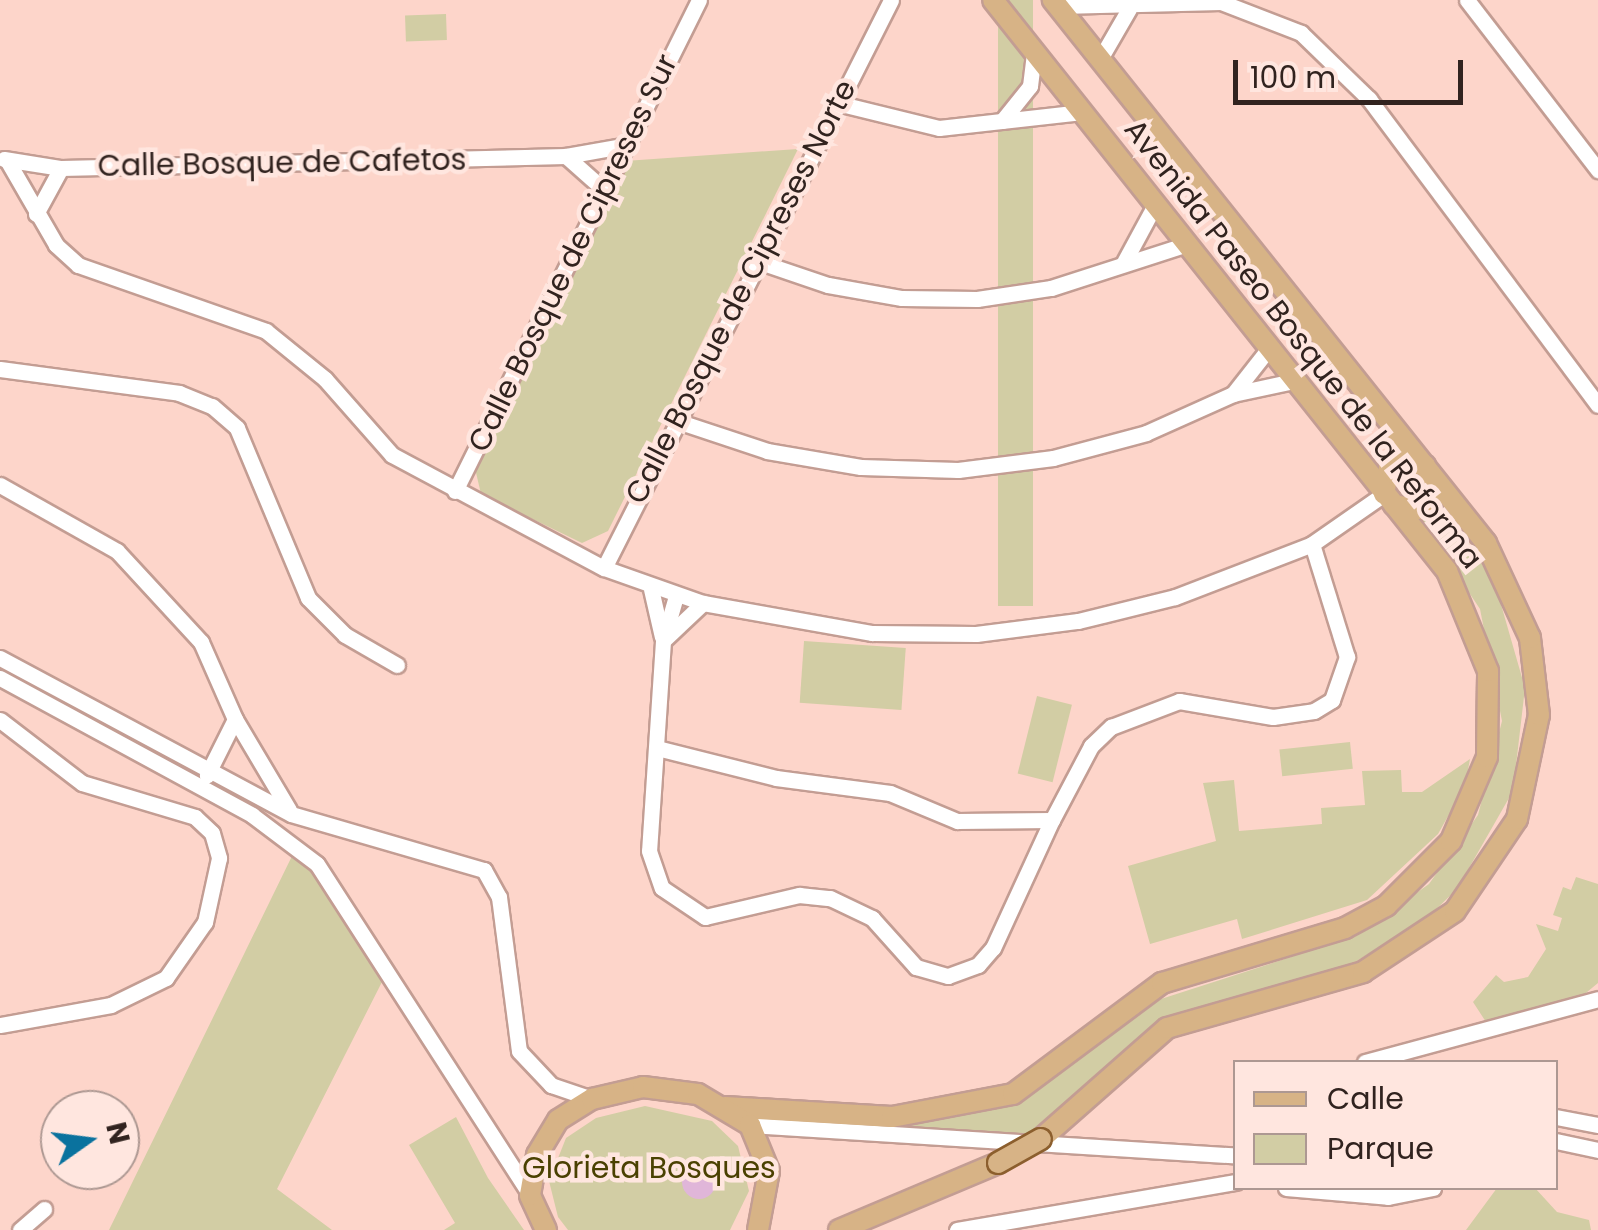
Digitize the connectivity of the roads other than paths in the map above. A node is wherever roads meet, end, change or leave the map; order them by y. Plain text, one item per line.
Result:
1 (680, 0) edge
2 (891, 0) edge
3 (993, 0) edge
4 (1468, 0) edge
5 (1056, 3) edge
6 (695, 7) edge
7 (879, 8) edge
8 (1129, 9) junction
9 (1034, 52) junction
10 (1100, 59) junction
11 (837, 103) junction
12 (1082, 112) junction
13 (1002, 121) junction
14 (627, 144) junction
15 (566, 156) junction
16 (3, 159) edge
17 (61, 168) junction
18 (1598, 170) edge
19 (602, 188) junction
20 (1156, 203) junction
21 (36, 214) junction
22 (1187, 244) junction
23 (757, 260) junction
24 (1123, 264) junction
25 (1270, 346) junction
26 (0, 369) edge
27 (1298, 380) junction
28 (1233, 394) junction
29 (1598, 405) edge
30 (677, 421) junction
31 (1430, 471) junction
32 (0, 485) edge
33 (455, 491) junction
34 (1388, 500) junction
35 (1312, 544) junction
36 (604, 568) junction
37 (651, 589) junction
38 (676, 596) junction
39 (704, 603) junction
40 (662, 641) junction
41 (0, 658) edge
42 (397, 665) dead end
43 (0, 678) edge
44 (0, 720) edge
45 (235, 720) junction
46 (658, 748) junction
47 (210, 770) junction
48 (201, 788) junction
49 (291, 814) junction
50 (1052, 820) junction
51 (1598, 999) edge
52 (0, 1025) edge
53 (1371, 1060) edge
54 (592, 1099) junction
55 (726, 1106) junction
56 (1558, 1117) edge
57 (750, 1125) junction
58 (1598, 1125) edge
59 (1558, 1141) edge
60 (1598, 1150) edge
61 (1231, 1153) edge
62 (1233, 1183) edge
63 (1309, 1190) edge
64 (1423, 1190) edge
65 (530, 1195) junction
66 (44, 1210) dead end
67 (20, 1230) edge
68 (546, 1230) edge
69 (758, 1230) edge
70 (840, 1230) edge
71 (956, 1230) edge

1 - 6 street, Calle Bosque de Cipreses Sur
2 - 7 street, Calle Bosque de Cipreses Norte
3 - 9 main road, Avenida Paseo Bosque de la Reforma
4 - 18 street
5 - 8 street
5 - 10 main road, Avenida Paseo Bosque de la Reforma
6 - 14 street, Calle Bosque de Cipreses Sur
7 - 11 street, Calle Bosque de Cipreses Norte
8 - 10 street
8 - 29 street
9 - 12 main road, Avenida Paseo Bosque de la Reforma
9 - 13 street
10 - 31 main road, Avenida Paseo Bosque de la Reforma
11 - 13 street
11 - 23 street, Calle Bosque de Cipreses Norte
12 - 13 street
12 - 20 main road, Avenida Paseo Bosque de la Reforma
14 - 15 street, Calle Bosque de Cafetos
14 - 19 street, Calle Bosque de Cipreses Sur
15 - 17 street, Calle Bosque de Cafetos
15 - 19 street
16 - 17 street, Calle Bosque de Cafetos
16 - 21 street
17 - 21 street
19 - 33 street, Calle Bosque de Cipreses Sur
20 - 22 main road, Avenida Paseo Bosque de la Reforma
20 - 24 street
21 - 33 street
22 - 24 street
22 - 25 main road, Avenida Paseo Bosque de la Reforma
23 - 24 street
23 - 30 street, Calle Bosque de Cipreses Norte
25 - 27 main road, Avenida Paseo Bosque de la Reforma
25 - 28 street
26 - 42 street
27 - 28 street
27 - 34 main road, Avenida Paseo Bosque de la Reforma
28 - 30 street
30 - 36 street, Calle Bosque de Cipreses Norte
31 - 34 main road
31 - 34 main road
31 - 70 main road, Avenida Paseo Bosque de la Reforma, bridge
32 - 45 street
33 - 36 street
34 - 35 street
34 - 55 main road, Avenida Paseo Bosque de la Reforma
35 - 39 street
35 - 50 street
36 - 37 street
37 - 38 street
37 - 40 street
38 - 39 street
38 - 40 street
39 - 40 street
40 - 46 street
41 - 47 street
43 - 48 street
44 - 52 street
45 - 47 street
45 - 49 street
46 - 50 street
46 - 50 street
47 - 48 street
47 - 49 street
48 - 65 street
49 - 54 street
51 - 53 street
54 - 55 main road
54 - 65 main road
55 - 57 main road
56 - 58 street
57 - 61 street
57 - 69 main road
59 - 60 street
62 - 71 street
63 - 64 street
65 - 68 main road
66 - 67 street

